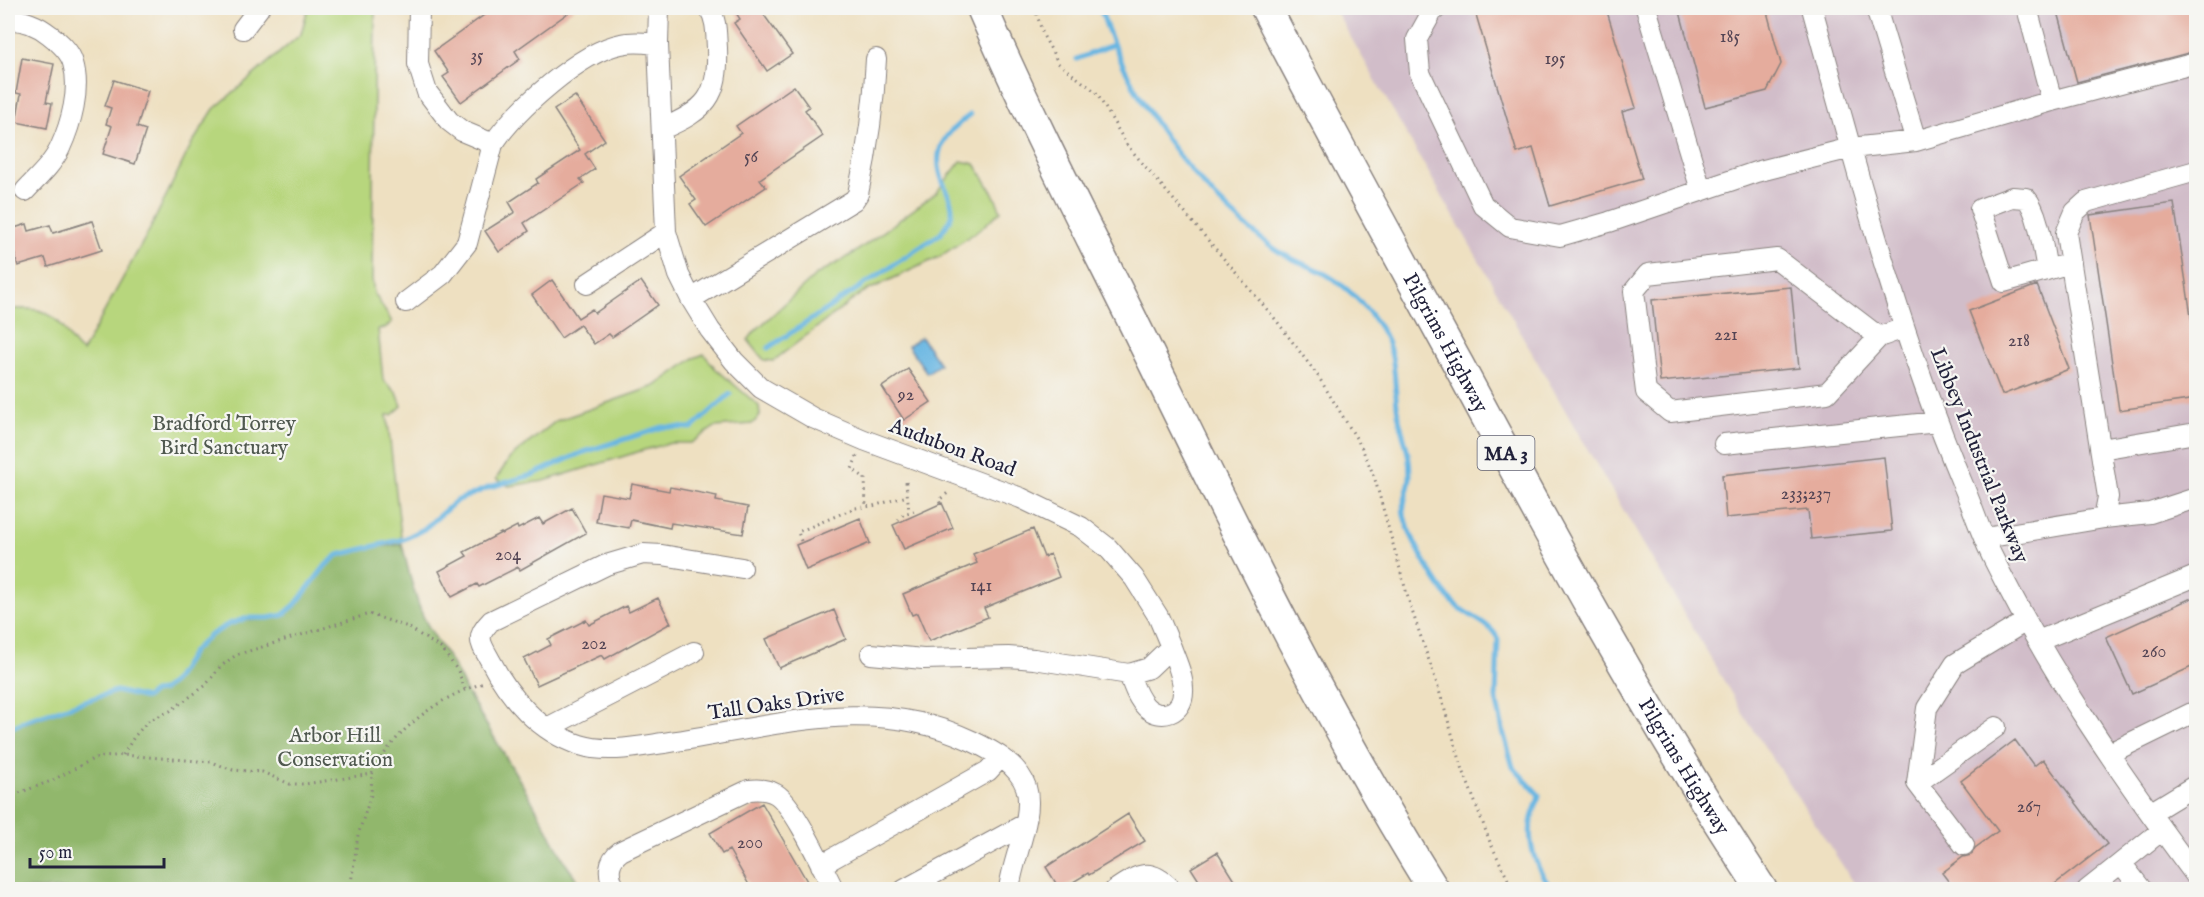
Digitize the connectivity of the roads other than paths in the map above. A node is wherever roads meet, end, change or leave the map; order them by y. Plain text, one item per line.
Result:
1 (259, 8) edge
2 (419, 8) edge
3 (659, 8) edge
4 (710, 8) edge
5 (982, 8) edge
6 (1266, 8) edge
7 (1437, 8) edge
8 (1646, 8) edge
9 (1812, 8) edge
10 (1876, 8) edge
11 (2027, 8) edge
12 (8, 21) edge
13 (243, 29) dead end
14 (658, 44) junction
15 (876, 58) dead end
16 (2196, 63) edge
17 (2052, 101) junction
18 (662, 129) junction
19 (1916, 141) junction
20 (493, 144) junction
21 (1851, 148) junction
22 (2196, 171) edge
23 (1701, 190) junction
24 (25, 191) dead end
25 (666, 232) junction
26 (2071, 263) junction
27 (2047, 270) junction
28 (587, 284) dead end
29 (691, 299) junction
30 (406, 302) dead end
31 (1904, 328) junction
32 (1879, 337) junction
33 (1938, 422) junction
34 (2196, 433) edge
35 (1724, 444) dead end
36 (2101, 448) junction
37 (2196, 498) edge
38 (2104, 518) junction
39 (1985, 538) junction
40 (742, 568) dead end
41 (2196, 576) edge
42 (2026, 621) junction
43 (2038, 641) junction
44 (1171, 647) junction
45 (694, 652) dead end
46 (871, 654) dead end
47 (1129, 674) junction
48 (2196, 711) edge
49 (1996, 727) dead end
50 (547, 728) junction
51 (2110, 753) junction
52 (1001, 757) junction
53 (1917, 783) junction
54 (2196, 785) edge
55 (2150, 813) junction
56 (1025, 824) junction
57 (2162, 830) junction
58 (1964, 845) dead end
59 (2121, 863) junction
60 (821, 865) junction
61 (2196, 876) edge
62 (616, 890) edge
63 (834, 890) edge
64 (904, 890) edge
65 (1009, 890) edge
66 (1115, 890) edge
67 (1172, 890) edge
68 (1434, 890) edge
69 (1762, 890) edge
70 (2087, 890) edge
71 (2142, 890) edge

1 - 13 street
2 - 20 street
3 - 14 street, Audubon Road
4 - 18 street
5 - 68 highway
6 - 69 highway, Pilgrims Highway / MA 3
7 - 23 street
8 - 23 street
9 - 21 street, Libbey Industrial Parkway
10 - 19 street
11 - 17 street
12 - 24 street
14 - 18 street, Audubon Road
14 - 20 street
15 - 29 street
16 - 17 street
17 - 19 street
18 - 25 street, Audubon Road
19 - 21 street
20 - 30 street
21 - 23 street
21 - 31 street, Libbey Industrial Parkway
22 - 26 street
25 - 28 street
25 - 29 street, Audubon Road
26 - 27 street
26 - 36 street
27 - 27 street
29 - 44 street, Audubon Road
31 - 32 street
31 - 33 street, Libbey Industrial Parkway
32 - 32 street
33 - 35 street
33 - 39 street, Libbey Industrial Parkway
34 - 36 street
36 - 38 street
37 - 38 street
38 - 39 street
39 - 42 street, Libbey Industrial Parkway
40 - 50 street, Tall Oaks Drive
41 - 43 street
42 - 43 street, Libbey Industrial Parkway
42 - 53 street
43 - 51 street, Libbey Industrial Parkway
44 - 47 street
44 - 47 street, Audubon Road
45 - 50 street
46 - 47 street
48 - 51 street
49 - 53 street
50 - 52 street, Tall Oaks Drive
51 - 55 street, Libbey Industrial Parkway
52 - 56 street, Tall Oaks Drive
52 - 60 street
53 - 58 street
54 - 55 street
55 - 57 street, Libbey Industrial Parkway
56 - 64 street
56 - 65 street, Tall Oaks Drive
57 - 59 street
57 - 61 street, Libbey Industrial Parkway
59 - 70 street
59 - 71 street
60 - 62 street
60 - 63 street
66 - 67 street

